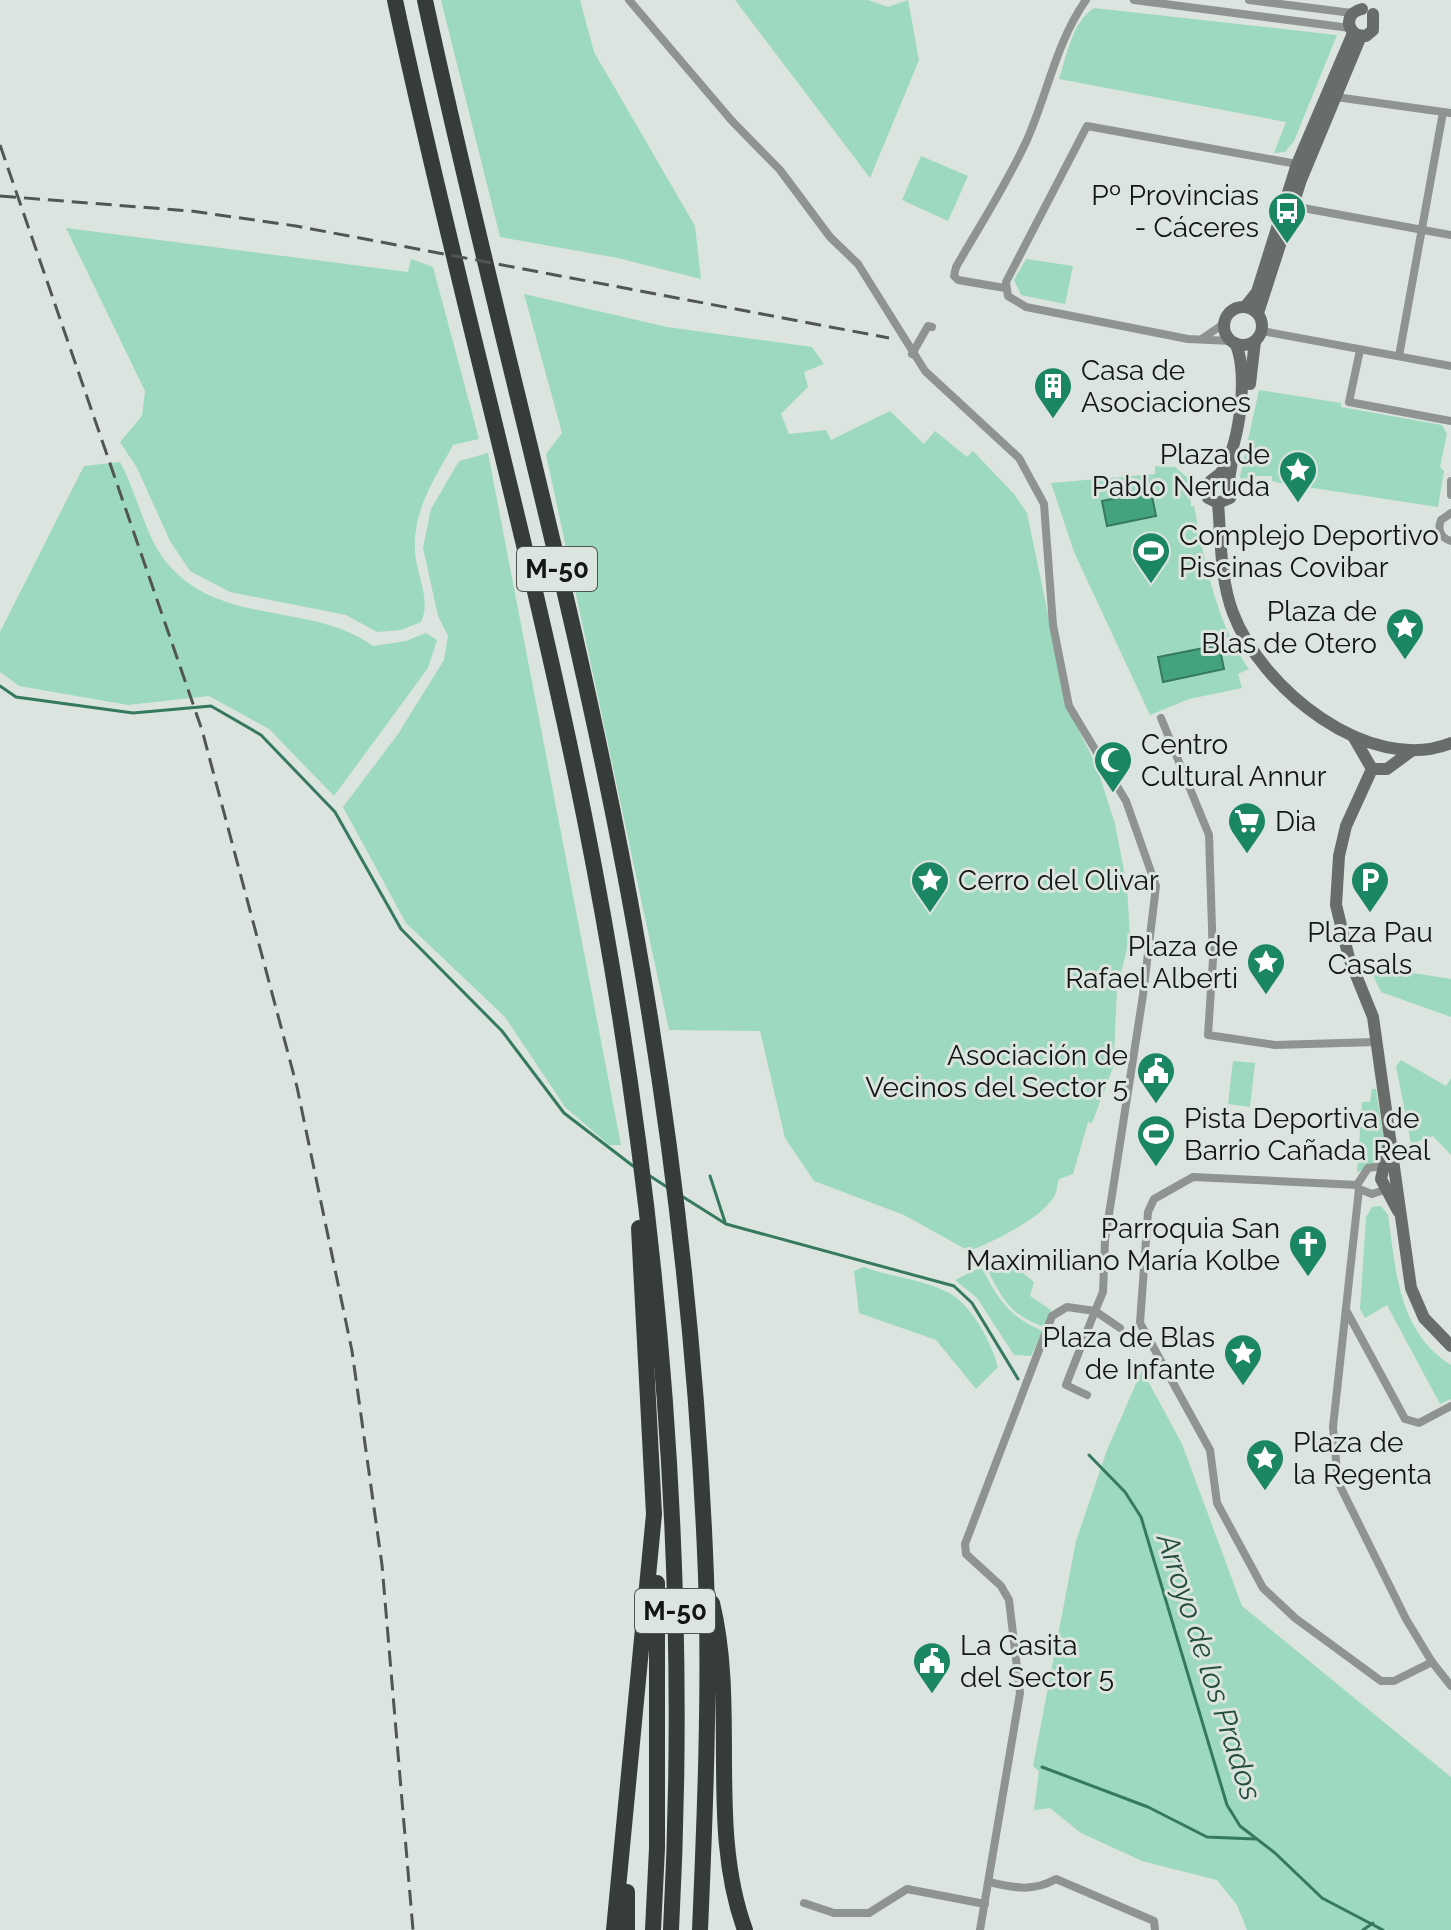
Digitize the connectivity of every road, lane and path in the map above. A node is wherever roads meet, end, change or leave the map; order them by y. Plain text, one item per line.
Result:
1 (395, 0) edge
2 (425, 0) edge
3 (629, 0) edge
4 (1086, 0) edge
5 (1134, 0) edge
6 (1249, 0) edge
7 (1378, 0) edge
8 (1363, 9) edge
9 (1355, 32) junction
10 (1336, 97) junction
11 (1447, 112) edge
12 (1297, 164) junction
13 (1292, 206) junction
14 (1422, 230) junction
15 (1451, 235) edge
16 (1005, 288) junction
17 (1245, 307) junction
18 (1258, 313) junction
19 (1225, 323) junction
20 (932, 327) dead end
21 (1258, 336) junction
22 (1203, 338) junction
23 (1233, 342) junction
24 (1360, 350) junction
25 (912, 354) junction
26 (1399, 356) junction
27 (1451, 366) edge
28 (1451, 421) edge
29 (1224, 478) junction
30 (1451, 481) edge
31 (1451, 495) edge
32 (1218, 503) junction
33 (1451, 513) edge
34 (1451, 541) edge
35 (1161, 718) dead end
36 (1351, 733) junction
37 (1449, 745) edge
38 (1384, 747) junction
39 (1410, 752) junction
40 (1367, 756) junction
41 (1391, 765) junction
42 (1372, 769) junction
43 (1375, 1042) junction
44 (1391, 1138) junction
45 (1382, 1165) junction
46 (1397, 1177) junction
47 (1358, 1187) junction
48 (1379, 1192) junction
49 (1400, 1214) junction
50 (1355, 1218) junction
51 (650, 1289) junction
52 (1346, 1310) junction
53 (1095, 1311) junction
54 (1120, 1328) dead end
55 (1451, 1346) edge
56 (1087, 1395) dead end
57 (1451, 1406) edge
58 (654, 1514) junction
59 (706, 1578) junction
60 (1432, 1662) junction
61 (1451, 1686) edge
62 (628, 1807) junction
63 (989, 1882) junction
64 (804, 1903) dead end
65 (985, 1904) junction
66 (614, 1930) edge
67 (627, 1930) edge
68 (653, 1930) edge
69 (671, 1930) edge
70 (700, 1930) edge
71 (745, 1930) edge
72 (980, 1930) edge
73 (1155, 1930) edge

1 - 51 highway, M-50
2 - 59 highway, M-50
3 - 25 street
4 - 16 street
5 - 9 street
6 - 8 street
7 - 8 street
8 - 9 street
8 - 9 street
9 - 10 street
9 - 12 street
10 - 11 street
10 - 13 street
11 - 14 street
12 - 16 street
12 - 17 street
13 - 14 street
13 - 18 street
14 - 15 street
14 - 26 street
16 - 22 street
17 - 18 street
17 - 19 street
18 - 21 street
19 - 22 street
19 - 23 street
20 - 25 street
21 - 23 street
21 - 24 street
21 - 29 street
22 - 23 street
23 - 29 street
24 - 26 street
24 - 28 street
25 - 53 street
26 - 27 street
29 - 32 street
29 - 32 street
30 - 31 street
32 - 36 street
33 - 34 street
35 - 43 street
36 - 38 street
36 - 40 street
37 - 39 street
38 - 39 street
38 - 40 street
38 - 41 street
39 - 41 street
40 - 42 street
41 - 42 street
42 - 43 street
43 - 44 street
44 - 45 street
44 - 46 street
45 - 46 street
45 - 47 street
45 - 48 street
46 - 48 street
46 - 49 street
47 - 48 street
47 - 50 street
47 - 60 street
48 - 49 street
48 - 50 street
49 - 55 street
50 - 52 street
51 - 58 highway
51 - 69 highway, M-50
52 - 57 street
52 - 60 street
53 - 54 street
53 - 56 street
53 - 63 street
58 - 62 highway
58 - 68 highway
59 - 70 highway, M-50
59 - 71 highway
60 - 61 street
62 - 66 highway
62 - 67 highway
63 - 65 street
63 - 73 street
64 - 65 street
65 - 72 street

